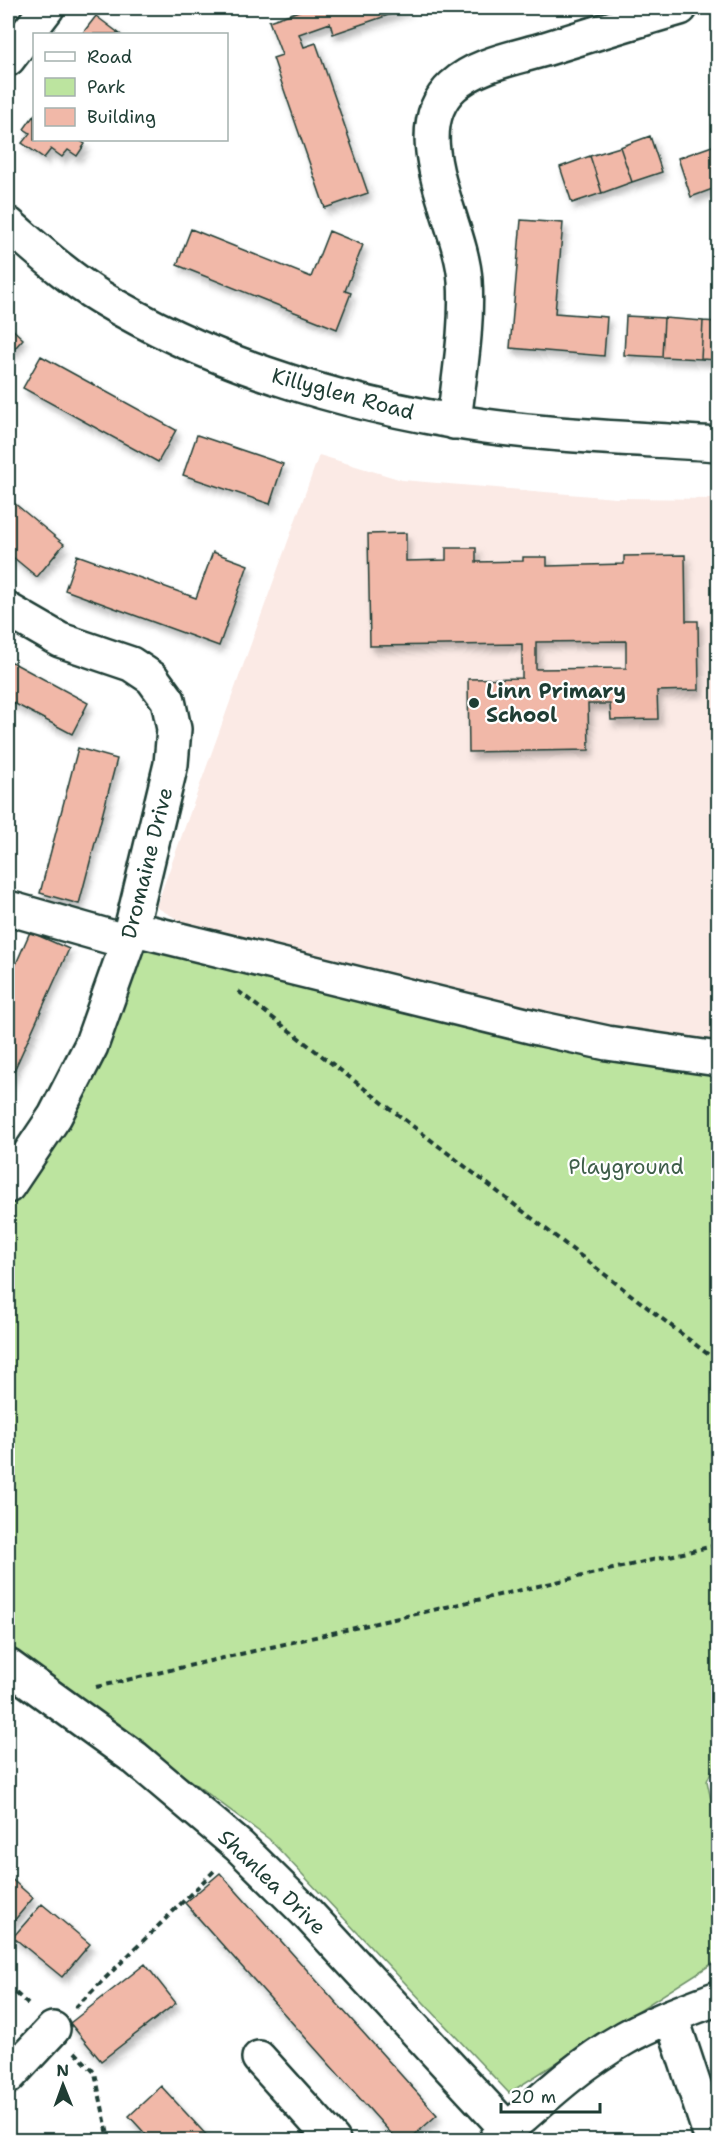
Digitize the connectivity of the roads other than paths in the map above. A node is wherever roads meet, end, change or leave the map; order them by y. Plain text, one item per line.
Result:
1 (47, 8) edge
2 (680, 8) edge
3 (8, 59) edge
4 (8, 224) edge
5 (454, 422) junction
6 (718, 444) edge
7 (8, 610) edge
8 (8, 908) edge
9 (130, 935) junction
10 (718, 1059) edge
11 (8, 1186) edge
12 (8, 1666) edge
13 (718, 1998) edge
14 (671, 2016) junction
15 (53, 2029) road end
16 (259, 2058) dead end
17 (8, 2077) edge
18 (502, 2135) edge
19 (333, 2140) edge
20 (712, 2140) edge

1 - 3 street
2 - 5 street
4 - 5 street, Killyglen Road
5 - 6 street, Killyglen Road
7 - 9 street, Dromaine Drive
8 - 9 street
9 - 10 street
9 - 11 street, Dromaine Drive
12 - 18 street, Shanlea Drive
13 - 14 street
14 - 18 street
14 - 20 street
15 - 17 street
16 - 19 street

